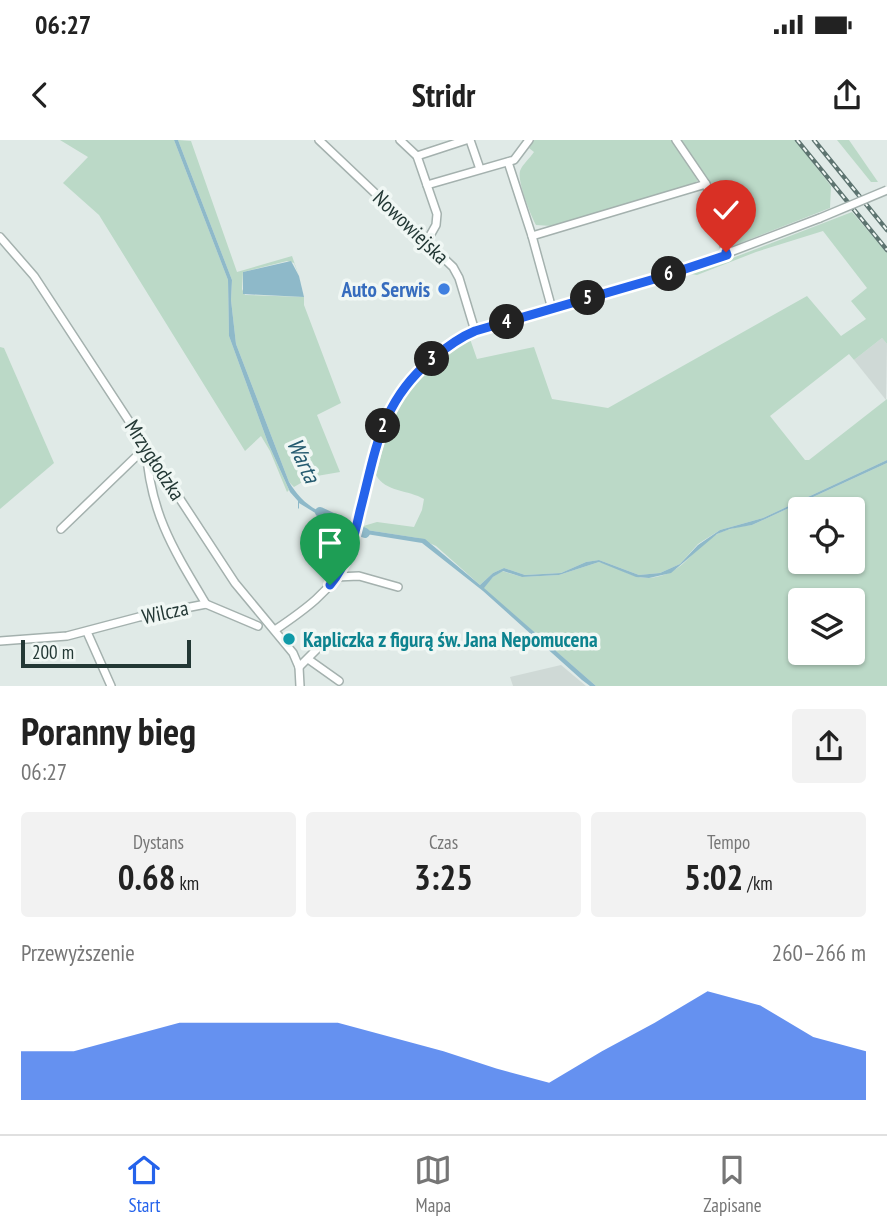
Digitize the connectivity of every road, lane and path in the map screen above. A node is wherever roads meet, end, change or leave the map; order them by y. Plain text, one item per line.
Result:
1 (319, 140) edge
2 (400, 140) edge
3 (468, 140) edge
4 (529, 140) edge
5 (676, 140) edge
6 (417, 156) junction
7 (508, 162) junction
8 (480, 169) junction
9 (706, 184) junction
10 (427, 185) junction
11 (887, 190) edge
12 (532, 236) junction
13 (0, 237) edge
14 (427, 241) junction
15 (727, 255) junction
16 (552, 309) junction
17 (475, 331) junction
18 (146, 447) junction
19 (61, 528) dead end
20 (336, 578) junction
21 (398, 587) dead end
22 (206, 604) junction
23 (258, 626) dead end
24 (275, 630) junction
25 (88, 632) junction
26 (0, 641) edge
27 (322, 644) dead end
28 (308, 659) junction
29 (299, 667) junction
30 (339, 681) dead end
31 (111, 686) edge
32 (300, 686) edge

1 - 14 street, Nowowiejska
2 - 6 street
3 - 6 street
3 - 8 street
4 - 7 street
5 - 9 street
6 - 10 street
7 - 8 street
7 - 12 street
8 - 10 street
9 - 12 street
9 - 15 street
10 - 14 street
11 - 15 street, bridge
12 - 16 street
13 - 18 street, Mrzygłodzka
14 - 17 street, Nowowiejska
15 - 16 street
16 - 17 street
17 - 20 street
18 - 19 street
18 - 22 street
18 - 24 street, Mrzygłodzka
20 - 21 street
20 - 24 street
22 - 23 street
22 - 25 street, Wilcza
24 - 29 street, Mrzygłodzka
25 - 26 street, Wilcza
25 - 31 street
27 - 28 street
28 - 29 street
28 - 30 street
29 - 32 street, Mrzygłodzka

